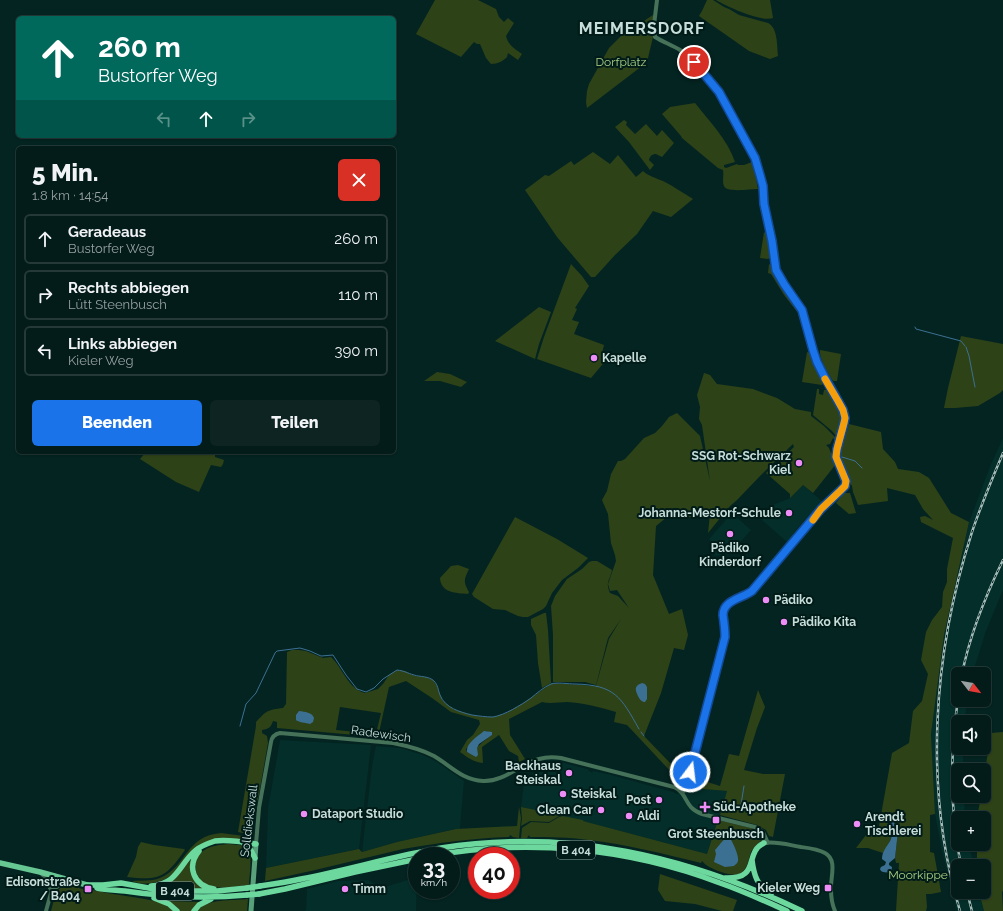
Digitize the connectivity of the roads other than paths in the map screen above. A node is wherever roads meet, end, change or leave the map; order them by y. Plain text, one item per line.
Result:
1 (657, 0) edge
2 (274, 735) joint
3 (681, 792) junction
4 (241, 842) junction
5 (766, 843) junction
6 (256, 844) junction
7 (205, 845) junction
8 (460, 851) edge
9 (255, 858) junction
10 (752, 859) junction
11 (408, 860) edge
12 (0, 863) edge
13 (40, 872) junction
14 (56, 876) junction
15 (721, 877) junction
16 (71, 880) junction
17 (88, 885) junction
18 (143, 887) junction
19 (225, 890) junction
20 (51, 891) junction
21 (149, 895) junction
22 (214, 897) junction
23 (779, 901) junction
24 (46, 911) edge
25 (177, 911) edge
26 (194, 911) edge
27 (251, 911) edge
28 (787, 911) edge
29 (802, 911) edge
30 (836, 911) edge

1 - 3 street
2 - 3 street, Radewisch
2 - 6 street, Solldiekswall
3 - 5 street
4 - 6 highway
4 - 7 highway
4 - 9 highway
5 - 10 highway
5 - 30 street
6 - 9 main road, Solldiekswall
7 - 18 highway
7 - 19 highway
8 - 28 highway, B 404
9 - 27 main road, Solldiekswall
10 - 15 highway
10 - 23 highway
11 - 22 highway, B 404, bridge
12 - 13 main road, B 404
13 - 14 main road, B 404
13 - 20 street
14 - 16 main road, B 404
14 - 20 street
15 - 19 highway, B 404, bridge
15 - 23 highway, B 404
16 - 17 main road, B 404
16 - 20 street
17 - 18 highway, B 404
17 - 21 highway, B 404
18 - 19 highway, B 404
20 - 24 street
21 - 22 highway, B 404
21 - 25 highway
22 - 26 highway
23 - 29 highway, B 404

